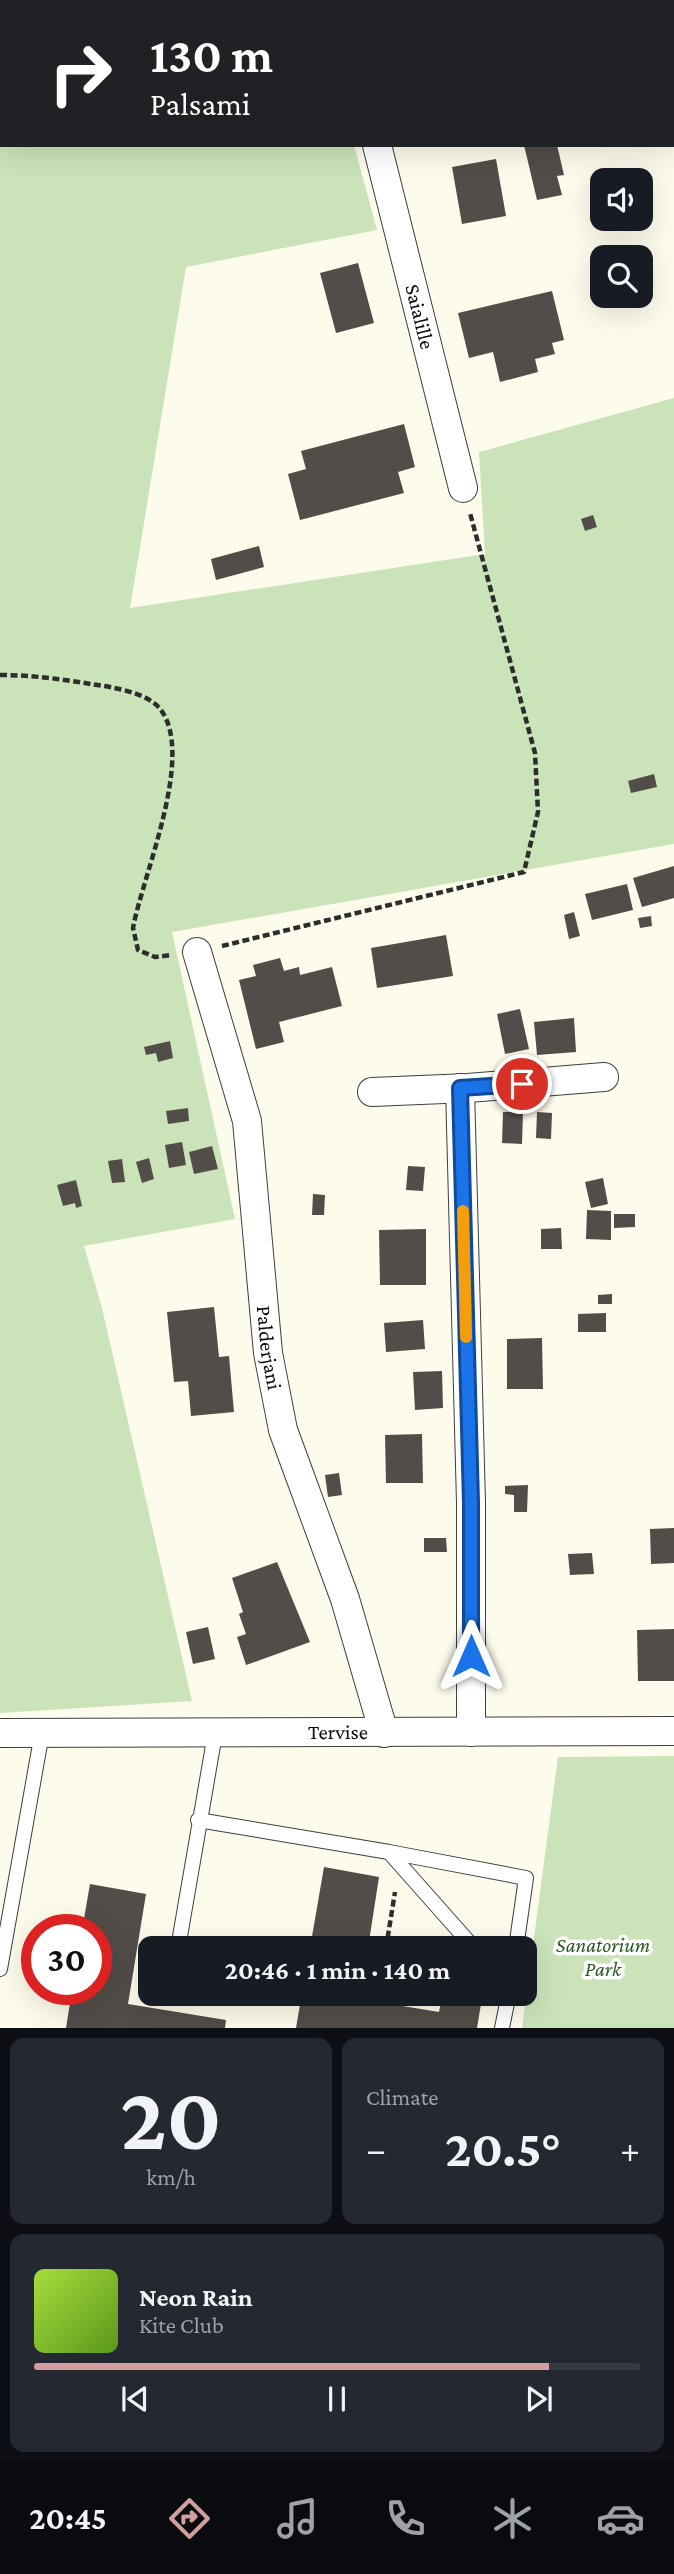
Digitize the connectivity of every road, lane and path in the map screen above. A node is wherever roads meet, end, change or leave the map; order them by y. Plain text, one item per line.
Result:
1 (378, 147) edge
2 (463, 488) joint
3 (0, 675) edge
4 (197, 952) junction
5 (604, 1077) dead end
6 (460, 1088) junction
7 (372, 1092) dead end
8 (674, 1731) edge
9 (384, 1732) junction
10 (471, 1732) junction
11 (0, 1733) edge
12 (42, 1733) junction
13 (215, 1734) junction
14 (198, 1820) junction
15 (394, 1858) junction
16 (180, 1936) edge
17 (387, 1936) edge
18 (463, 1936) edge
19 (518, 1936) edge
20 (0, 1969) edge
21 (506, 2006) edge
22 (502, 2028) edge

1 - 2 street, Saialille
2 - 4 path
3 - 4 path
4 - 9 street, Palderjani
5 - 6 street
6 - 7 street
6 - 10 street
8 - 10 street, Tervise
9 - 10 street, Tervise
9 - 13 street, Tervise
11 - 12 street, Tervise
12 - 13 street, Tervise
12 - 20 lane
13 - 14 lane
14 - 15 lane
14 - 16 lane
15 - 17 path
15 - 18 lane
15 - 19 lane
21 - 22 lane

